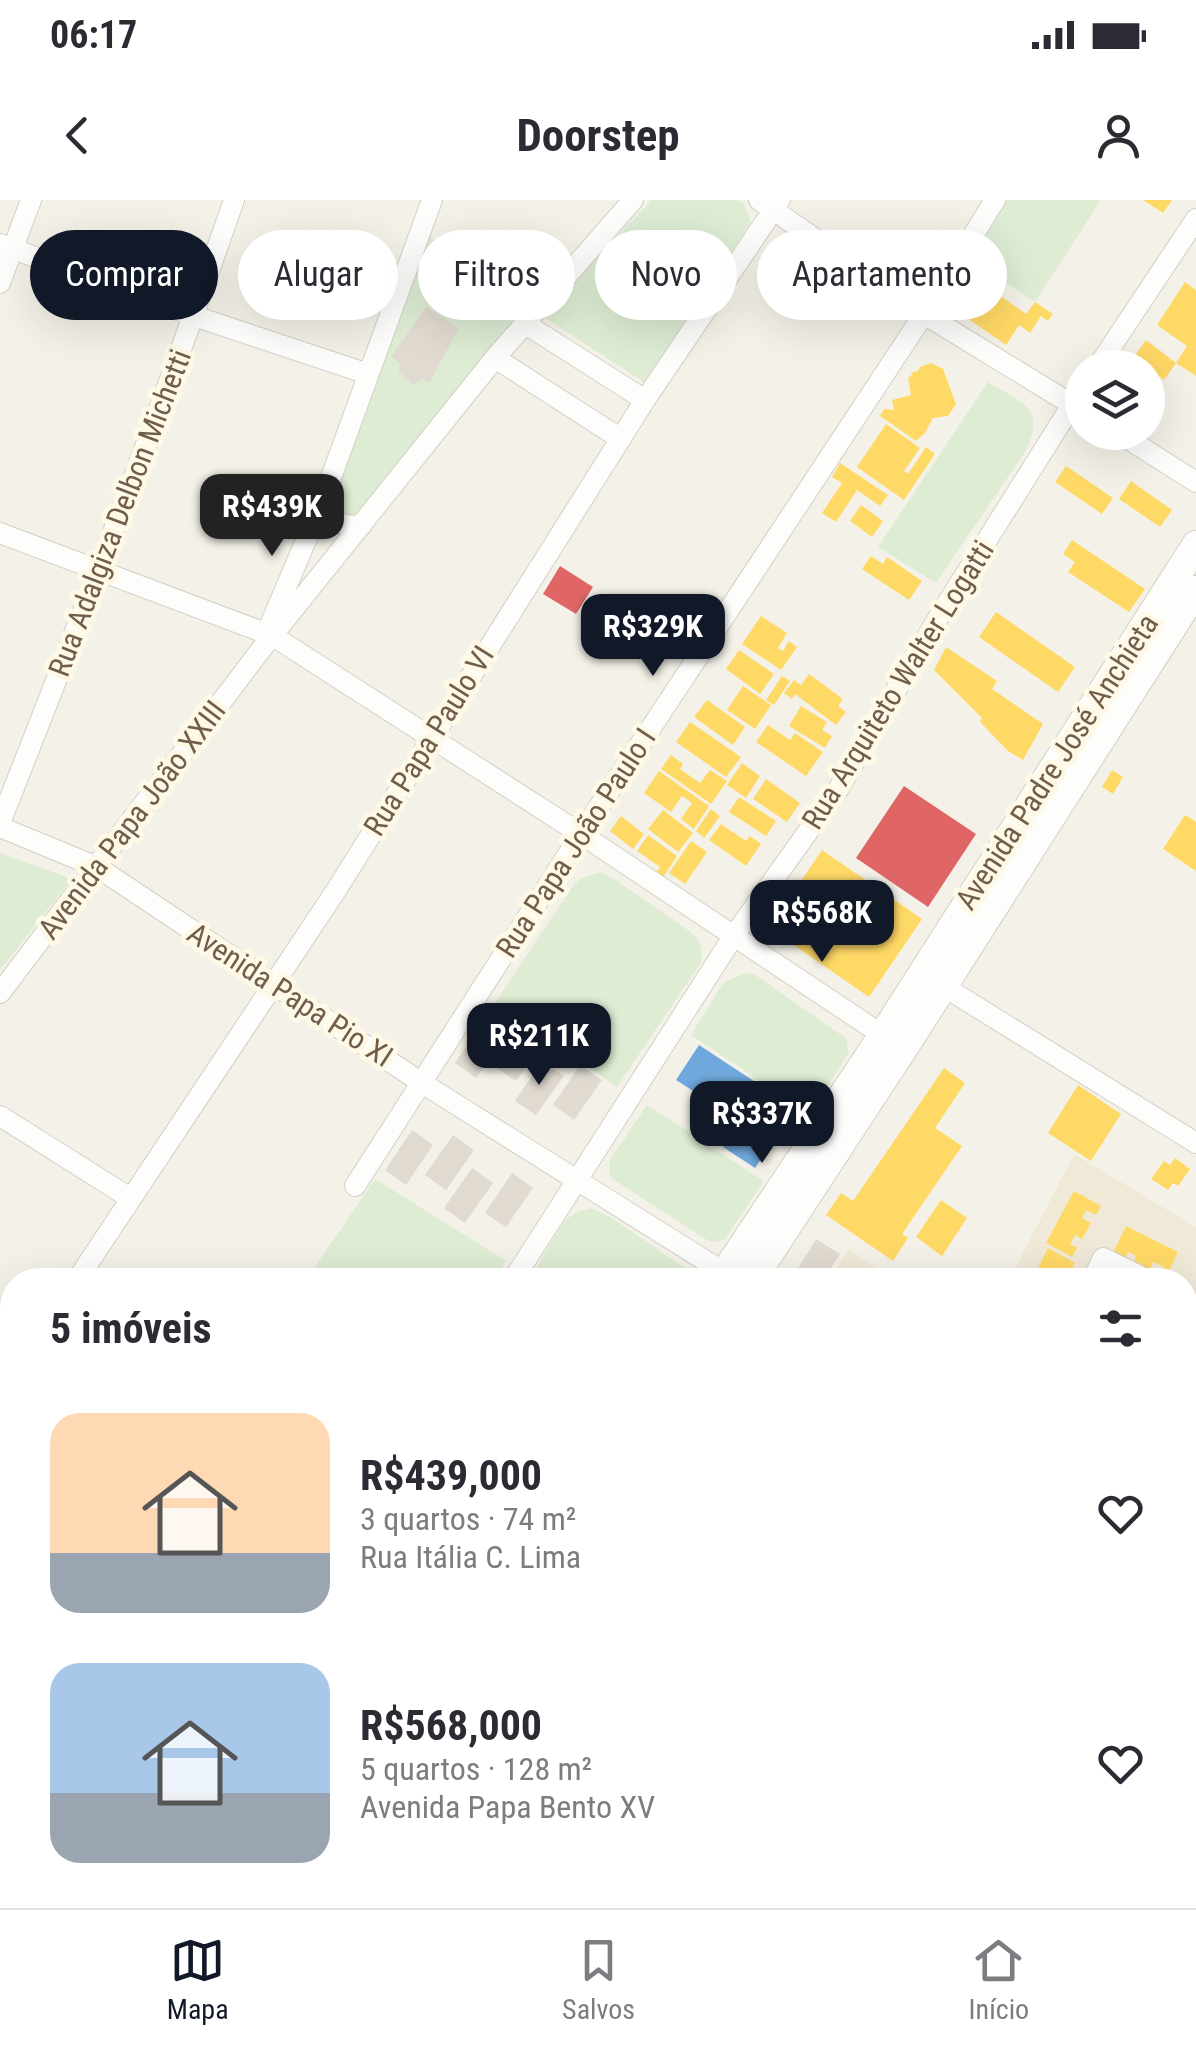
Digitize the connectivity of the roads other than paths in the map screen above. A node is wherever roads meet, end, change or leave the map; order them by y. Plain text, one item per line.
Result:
1 (30, 200) edge
2 (234, 200) edge
3 (432, 200) edge
4 (632, 200) edge
5 (996, 200) edge
6 (771, 203) edge
7 (1196, 219) edge
8 (808, 230) edge
9 (977, 230) edge
10 (7, 246) edge
11 (218, 246) edge
12 (0, 283) edge
13 (193, 320) edge
14 (206, 320) edge
15 (920, 320) edge
16 (935, 320) edge
17 (524, 323) junction
18 (1109, 350) edge
19 (495, 358) junction
20 (368, 374) junction
21 (1065, 393) edge
22 (644, 400) junction
23 (1065, 423) edge
24 (622, 439) junction
25 (1145, 450) edge
26 (1196, 482) edge
27 (321, 504) junction
28 (362, 525) junction
29 (0, 533) edge
30 (1196, 545) edge
31 (100, 570) junction
32 (1196, 590) edge
33 (267, 639) junction
34 (430, 737) junction
35 (0, 825) edge
36 (580, 834) junction
37 (97, 867) junction
38 (733, 937) junction
39 (273, 985) junction
40 (943, 986) junction
41 (0, 993) edge
42 (893, 1042) junction
43 (422, 1083) junction
44 (0, 1116) edge
45 (1196, 1143) edge
46 (577, 1180) junction
47 (355, 1186) dead end
48 (130, 1198) junction
49 (85, 1268) edge
50 (520, 1268) edge
51 (716, 1268) edge
52 (739, 1268) edge
53 (1099, 1268) edge
54 (1124, 1268) edge

1 - 10 street
2 - 11 street, Rua Adalgiza Delbon Michetti
3 - 20 street
4 - 17 street, Avenida Papa João XXIII
5 - 9 street, Rua Papa João Paulo I
6 - 8 street
6 - 22 street, Rua Papa Paulo VI
7 - 18 street
10 - 12 street
13 - 31 street, Rua Adalgiza Delbon Michetti
14 - 20 street
15 - 36 street, Rua Papa João Paulo I
16 - 21 street
17 - 19 street, Avenida Papa João XXIII
17 - 22 street
19 - 24 street
19 - 28 street, Avenida Papa João XXIII
20 - 27 street
22 - 24 street, Rua Papa Paulo VI
23 - 38 street, Rua Arquiteto Walter Logatti
24 - 34 street, Rua Papa Paulo VI
25 - 26 street
27 - 28 street
27 - 33 street
28 - 33 street, Avenida Papa João XXIII
29 - 31 street
30 - 42 main road, Avenida Padre José Anchieta
31 - 33 street
31 - 35 street, Rua Adalgiza Delbon Michetti
32 - 40 main road, Avenida Padre José Anchieta
33 - 34 street
33 - 37 street, Avenida Papa João XXIII
34 - 36 street
34 - 39 street, Rua Papa Paulo VI
35 - 37 street, Avenida Papa Pio XI
36 - 38 street
36 - 43 street, Rua Papa João Paulo I
37 - 39 street, Avenida Papa Pio XI
37 - 41 street, Avenida Papa João XXIII
38 - 42 street
38 - 46 street, Rua Arquiteto Walter Logatti
39 - 43 street, Avenida Papa Pio XI
39 - 48 street, Rua Papa Paulo VI
40 - 42 main road, Avenida Padre José Anchieta
40 - 45 street
42 - 52 main road, Avenida Padre José Anchieta
43 - 46 street, Avenida Papa Pio XI
43 - 47 street, Rua Papa João Paulo I
44 - 48 street
46 - 50 street, Rua Arquiteto Walter Logatti
46 - 51 street, Avenida Papa Pio XI
48 - 49 street, Rua Papa Paulo VI
53 - 54 street

